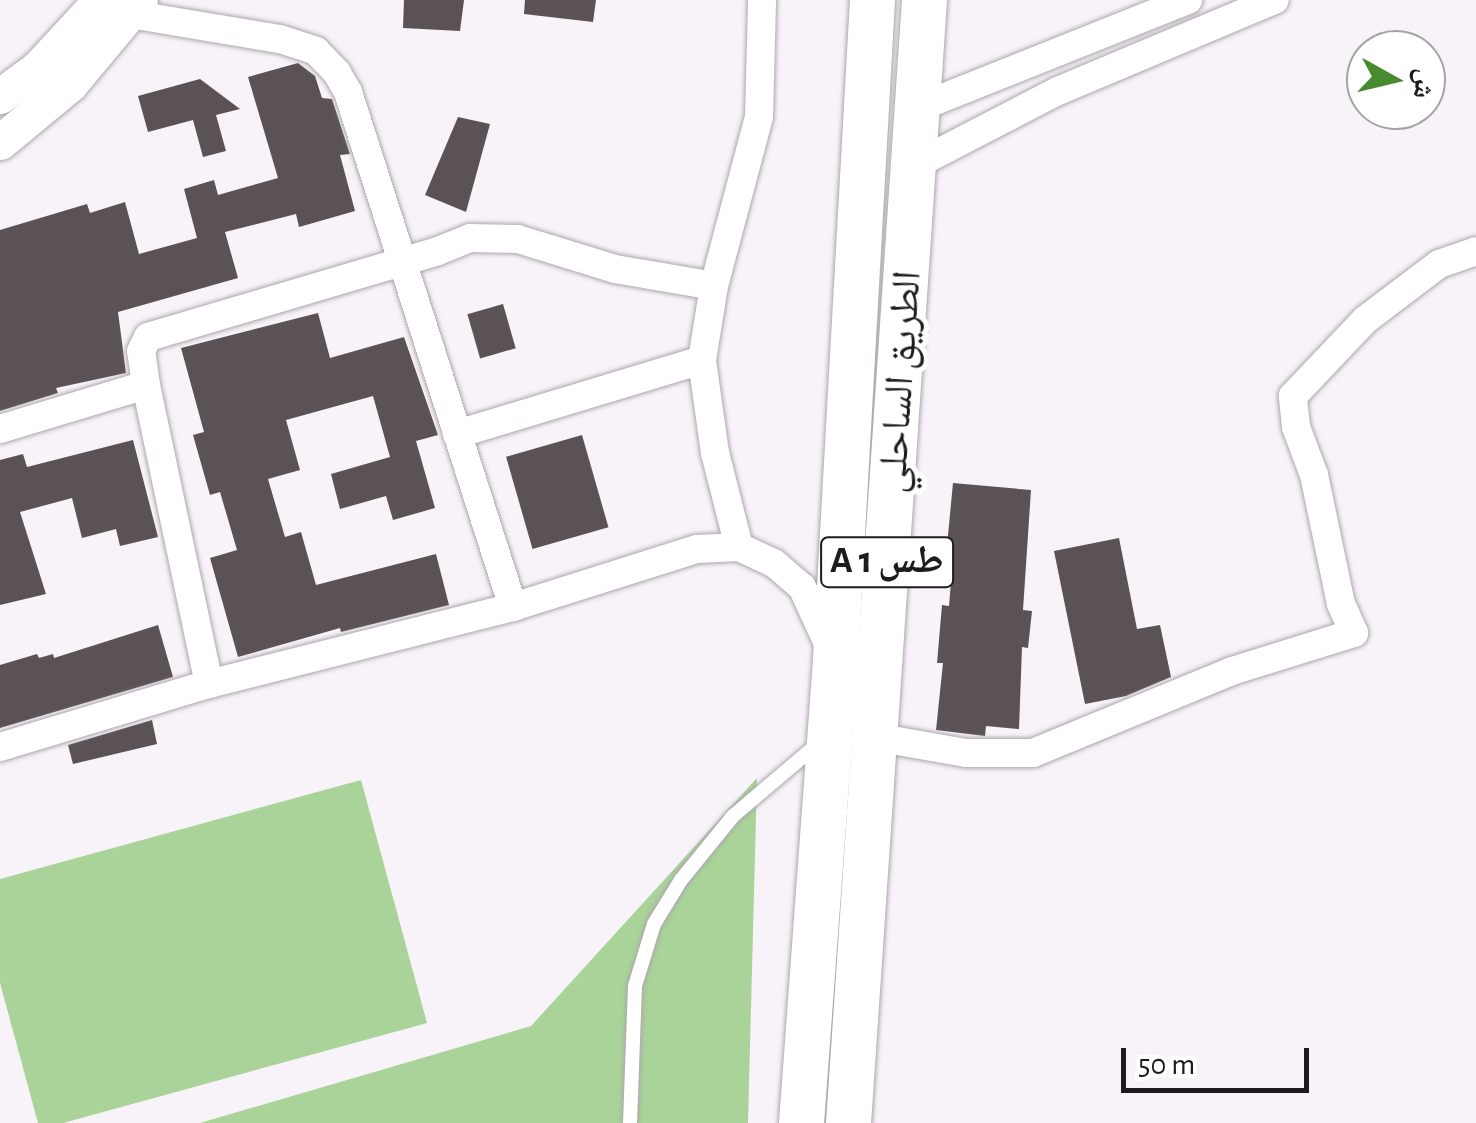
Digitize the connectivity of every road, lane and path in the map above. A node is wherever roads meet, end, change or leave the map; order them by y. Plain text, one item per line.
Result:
1 (762, 0) edge
2 (872, 0) edge
3 (924, 0) edge
4 (1188, 0) edge
5 (1274, 0) edge
6 (114, 3) edge
7 (0, 96) edge
8 (920, 107) junction
9 (0, 142) edge
10 (915, 165) junction
11 (1476, 251) edge
12 (399, 262) junction
13 (714, 286) junction
14 (702, 360) junction
15 (146, 385) junction
16 (0, 430) edge
17 (458, 434) junction
18 (739, 547) junction
19 (512, 607) junction
20 (835, 659) junction
21 (209, 684) junction
22 (830, 734) junction
23 (875, 737) junction
24 (0, 747) edge
25 (630, 1123) edge
26 (801, 1123) edge
27 (848, 1123) edge

1 - 13 street
2 - 20 highway, الطريق الساحلي / A 1 طس
3 - 8 highway, الطريق الساحلي / A 1 طس
4 - 8 street
5 - 10 street
6 - 7 street
6 - 9 street
6 - 12 street
8 - 10 highway, الطريق الساحلي / A 1 طس
10 - 23 highway, الطريق الساحلي / A 1 طس
11 - 23 street
12 - 13 street
12 - 15 street
12 - 17 street
13 - 14 street
14 - 17 street
14 - 18 street
15 - 16 street
15 - 21 street
17 - 19 street
18 - 19 street
18 - 20 street
19 - 21 street
20 - 22 highway, الطريق الساحلي / A 1 طس
21 - 24 street
22 - 25 lane
22 - 26 highway, الطريق الساحلي / A 1 طس
23 - 27 highway, الطريق الساحلي / A 1 طس

